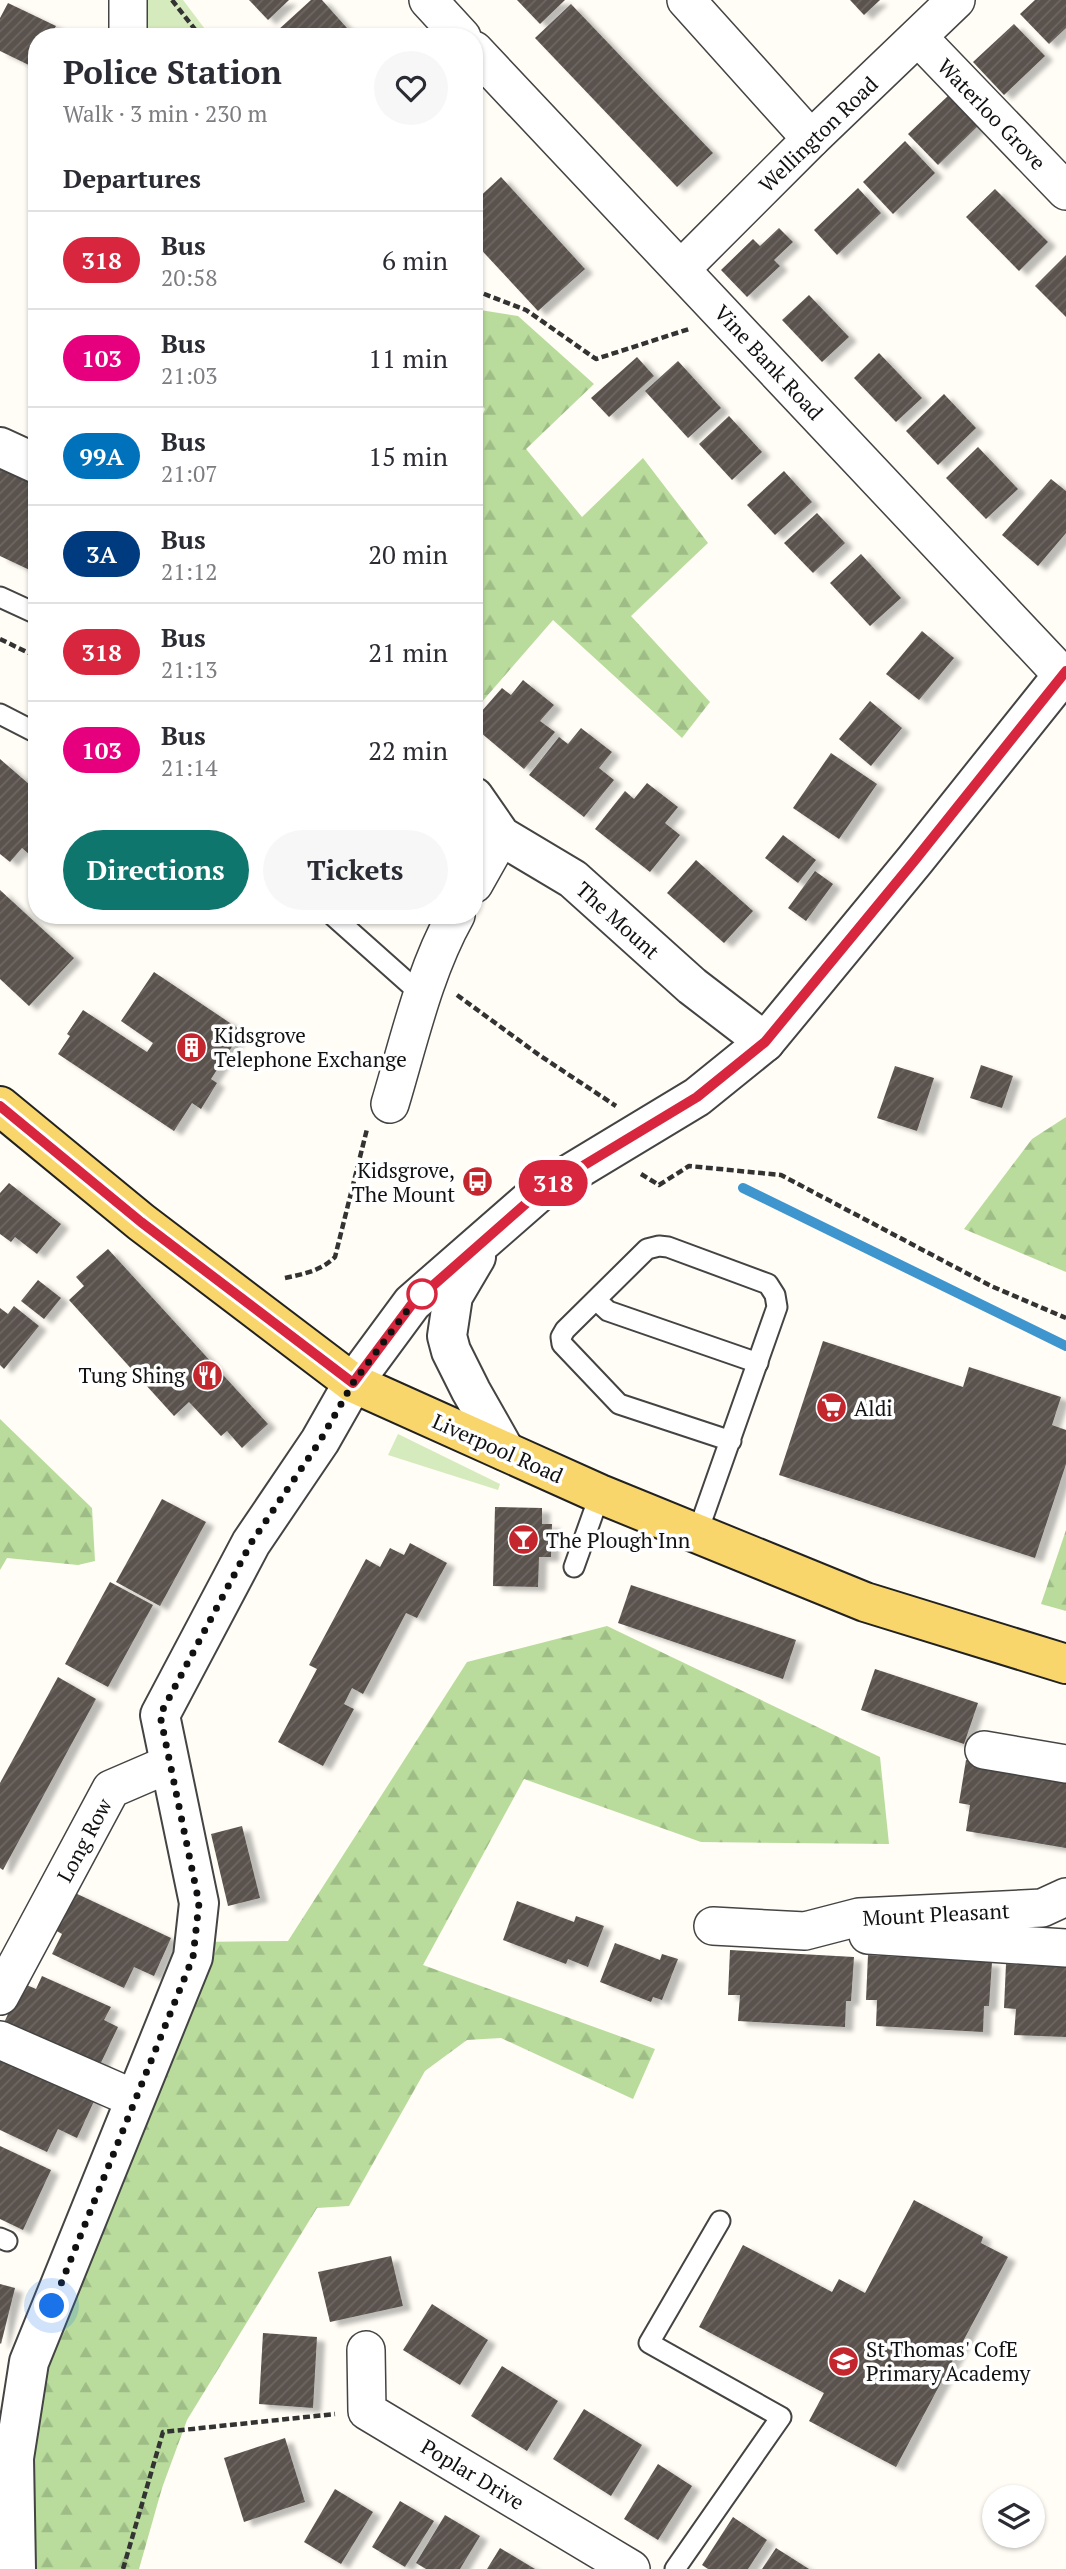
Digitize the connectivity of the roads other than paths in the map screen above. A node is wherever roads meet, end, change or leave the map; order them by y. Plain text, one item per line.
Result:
1 (428, 0) edge
2 (686, 0) edge
3 (956, 0) edge
4 (454, 28) edge
5 (918, 37) junction
6 (483, 60) edge
7 (811, 139) junction
8 (1066, 191) edge
9 (681, 269) junction
10 (0, 447) edge
11 (28, 460) edge
12 (0, 597) edge
13 (28, 610) edge
14 (1065, 675) edge
15 (0, 714) edge
16 (28, 728) edge
17 (483, 810) edge
18 (501, 836) junction
19 (483, 868) edge
20 (342, 924) edge
21 (451, 924) edge
22 (423, 996) junction
23 (765, 1042) junction
24 (390, 1104) road end
25 (5, 1121) edge
26 (492, 1232) junction
27 (596, 1300) junction
28 (758, 1363) junction
29 (353, 1383) junction
30 (731, 1441) junction
31 (505, 1451) junction
32 (600, 1494) junction
33 (697, 1534) junction
34 (574, 1567) dead end
35 (1066, 1664) edge
36 (984, 1750) dead end
37 (169, 1764) junction
38 (1066, 1764) edge
39 (1066, 1897) edge
40 (713, 1926) dead end
41 (804, 1931) junction
42 (1066, 1948) edge
43 (0, 1996) edge
44 (0, 2040) edge
45 (135, 2099) junction
46 (720, 2221) dead end
47 (366, 2350) dead end
48 (7, 2458) edge
49 (16, 2569) edge
50 (631, 2569) edge
51 (675, 2569) edge

1 - 4 street
2 - 7 street
3 - 5 street, Wellington Road
5 - 7 street, Wellington Road
5 - 8 street, Waterloo Grove
6 - 9 street, Vine Bank Road
7 - 9 street, Wellington Road
9 - 14 street, Vine Bank Road
10 - 11 street
12 - 13 lane
14 - 23 street
15 - 16 lane
17 - 18 street, The Mount
18 - 19 street
18 - 23 street, The Mount
20 - 22 lane
21 - 22 street
22 - 24 street
23 - 26 street
25 - 29 main road, Liverpool Road
26 - 29 street
26 - 31 street
27 - 28 lane
27 - 28 lane
27 - 30 lane
28 - 30 lane
29 - 31 main road, Liverpool Road
29 - 37 street
30 - 33 lane
31 - 32 main road, Liverpool Road
32 - 33 main road, Liverpool Road
32 - 34 lane
33 - 35 main road, Liverpool Road
36 - 38 street
37 - 43 street, Long Row
37 - 45 street
39 - 41 street, Mount Pleasant
40 - 41 street, Mount Pleasant
41 - 42 street, Mount Pleasant
44 - 45 street
45 - 48 street
46 - 51 lane
47 - 50 street, Poplar Drive
48 - 49 street

